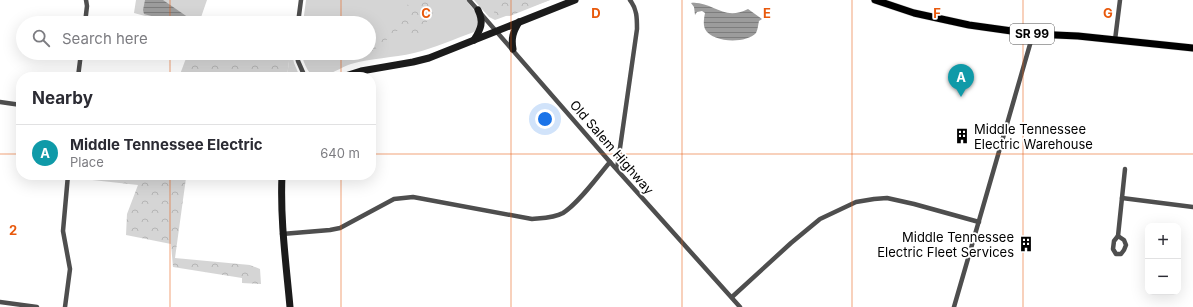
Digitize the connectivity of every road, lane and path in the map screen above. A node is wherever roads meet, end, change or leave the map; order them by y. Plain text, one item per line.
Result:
1 (86, 0) edge
2 (301, 0) edge
3 (469, 0) edge
4 (575, 0) edge
5 (630, 0) edge
6 (875, 0) edge
7 (1120, 0) edge
8 (478, 10) junction
9 (86, 16) edge
10 (299, 16) edge
11 (519, 22) junction
12 (497, 31) junction
13 (1034, 34) junction
14 (474, 40) junction
15 (1115, 40) junction
16 (1193, 48) edge
17 (513, 49) junction
18 (80, 60) edge
19 (298, 60) edge
20 (79, 72) edge
21 (303, 72) edge
22 (357, 72) edge
23 (0, 102) edge
24 (16, 104) edge
25 (610, 162) junction
26 (617, 169) junction
27 (1125, 169) dead end
28 (68, 180) edge
29 (282, 180) edge
30 (1122, 198) junction
31 (1193, 207) edge
32 (979, 222) junction
33 (282, 234) junction
34 (1118, 236) dead end
35 (732, 297) junction
36 (0, 302) edge
37 (38, 307) edge
38 (65, 307) edge
39 (290, 307) edge
40 (740, 307) edge
41 (954, 307) edge

1 - 9 street
2 - 10 street
3 - 8 street, Old Salem Highway
4 - 11 main road
5 - 26 street
6 - 13 main road, SR 99
7 - 15 street
8 - 12 street, Old Salem Highway
8 - 14 main road
11 - 12 main road
11 - 17 main road
12 - 14 main road
12 - 17 street, Old Salem Highway
13 - 15 main road, SR 99
13 - 32 street
14 - 22 main road
15 - 16 main road, SR 99
17 - 25 street, Old Salem Highway
18 - 20 street
19 - 21 street
23 - 24 street
25 - 26 street, Old Salem Highway
25 - 33 street
26 - 35 street, Old Salem Highway
27 - 30 street
28 - 38 street
29 - 33 main road
30 - 31 street
30 - 34 street
32 - 35 street
32 - 41 street
33 - 39 main road
35 - 40 street, Old Salem Highway
36 - 37 street

